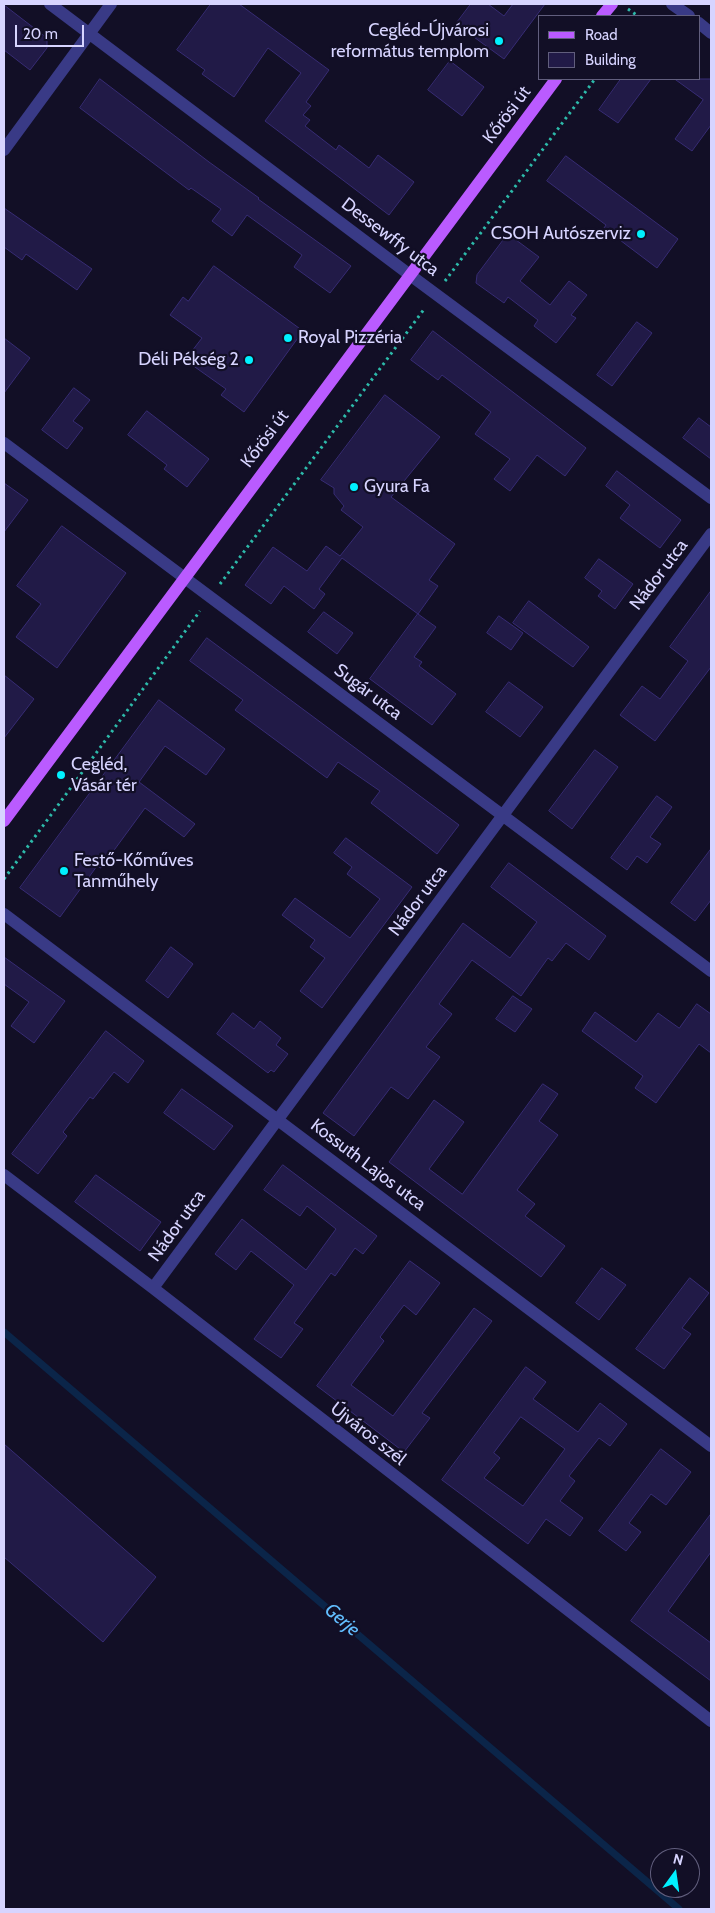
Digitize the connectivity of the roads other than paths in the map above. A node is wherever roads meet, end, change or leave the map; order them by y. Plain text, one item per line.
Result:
1 (50, 4) edge
2 (111, 4) edge
3 (612, 4) edge
4 (672, 4) edge
5 (603, 15) edge
6 (688, 15) edge
7 (700, 24) edge
8 (89, 33) junction
9 (711, 33) edge
10 (555, 80) edge
11 (4, 150) edge
12 (410, 275) junction
13 (4, 442) edge
14 (711, 498) edge
15 (711, 534) edge
16 (184, 578) junction
17 (504, 814) junction
18 (4, 821) edge
19 (4, 914) edge
20 (711, 971) edge
21 (277, 1119) junction
22 (4, 1176) edge
23 (152, 1288) junction
24 (711, 1446) edge
25 (711, 1721) edge

1 - 8 street, Dessewffy utca
2 - 8 street
3 - 5 main road
4 - 6 street
7 - 9 street
8 - 11 street
8 - 12 street, Dessewffy utca
10 - 12 main road, Kőrösi út
12 - 14 street, Dessewffy utca
12 - 16 main road, Kőrösi út
13 - 16 street, Sugár utca
15 - 17 street, Nádor utca
16 - 17 street, Sugár utca
16 - 18 main road, Kőrösi út
17 - 20 street, Sugár utca
17 - 21 street, Nádor utca
19 - 21 street, Kossuth Lajos utca
21 - 23 street, Nádor utca
21 - 24 street, Kossuth Lajos utca
22 - 23 street, Újváros szél
23 - 25 street, Újváros szél

